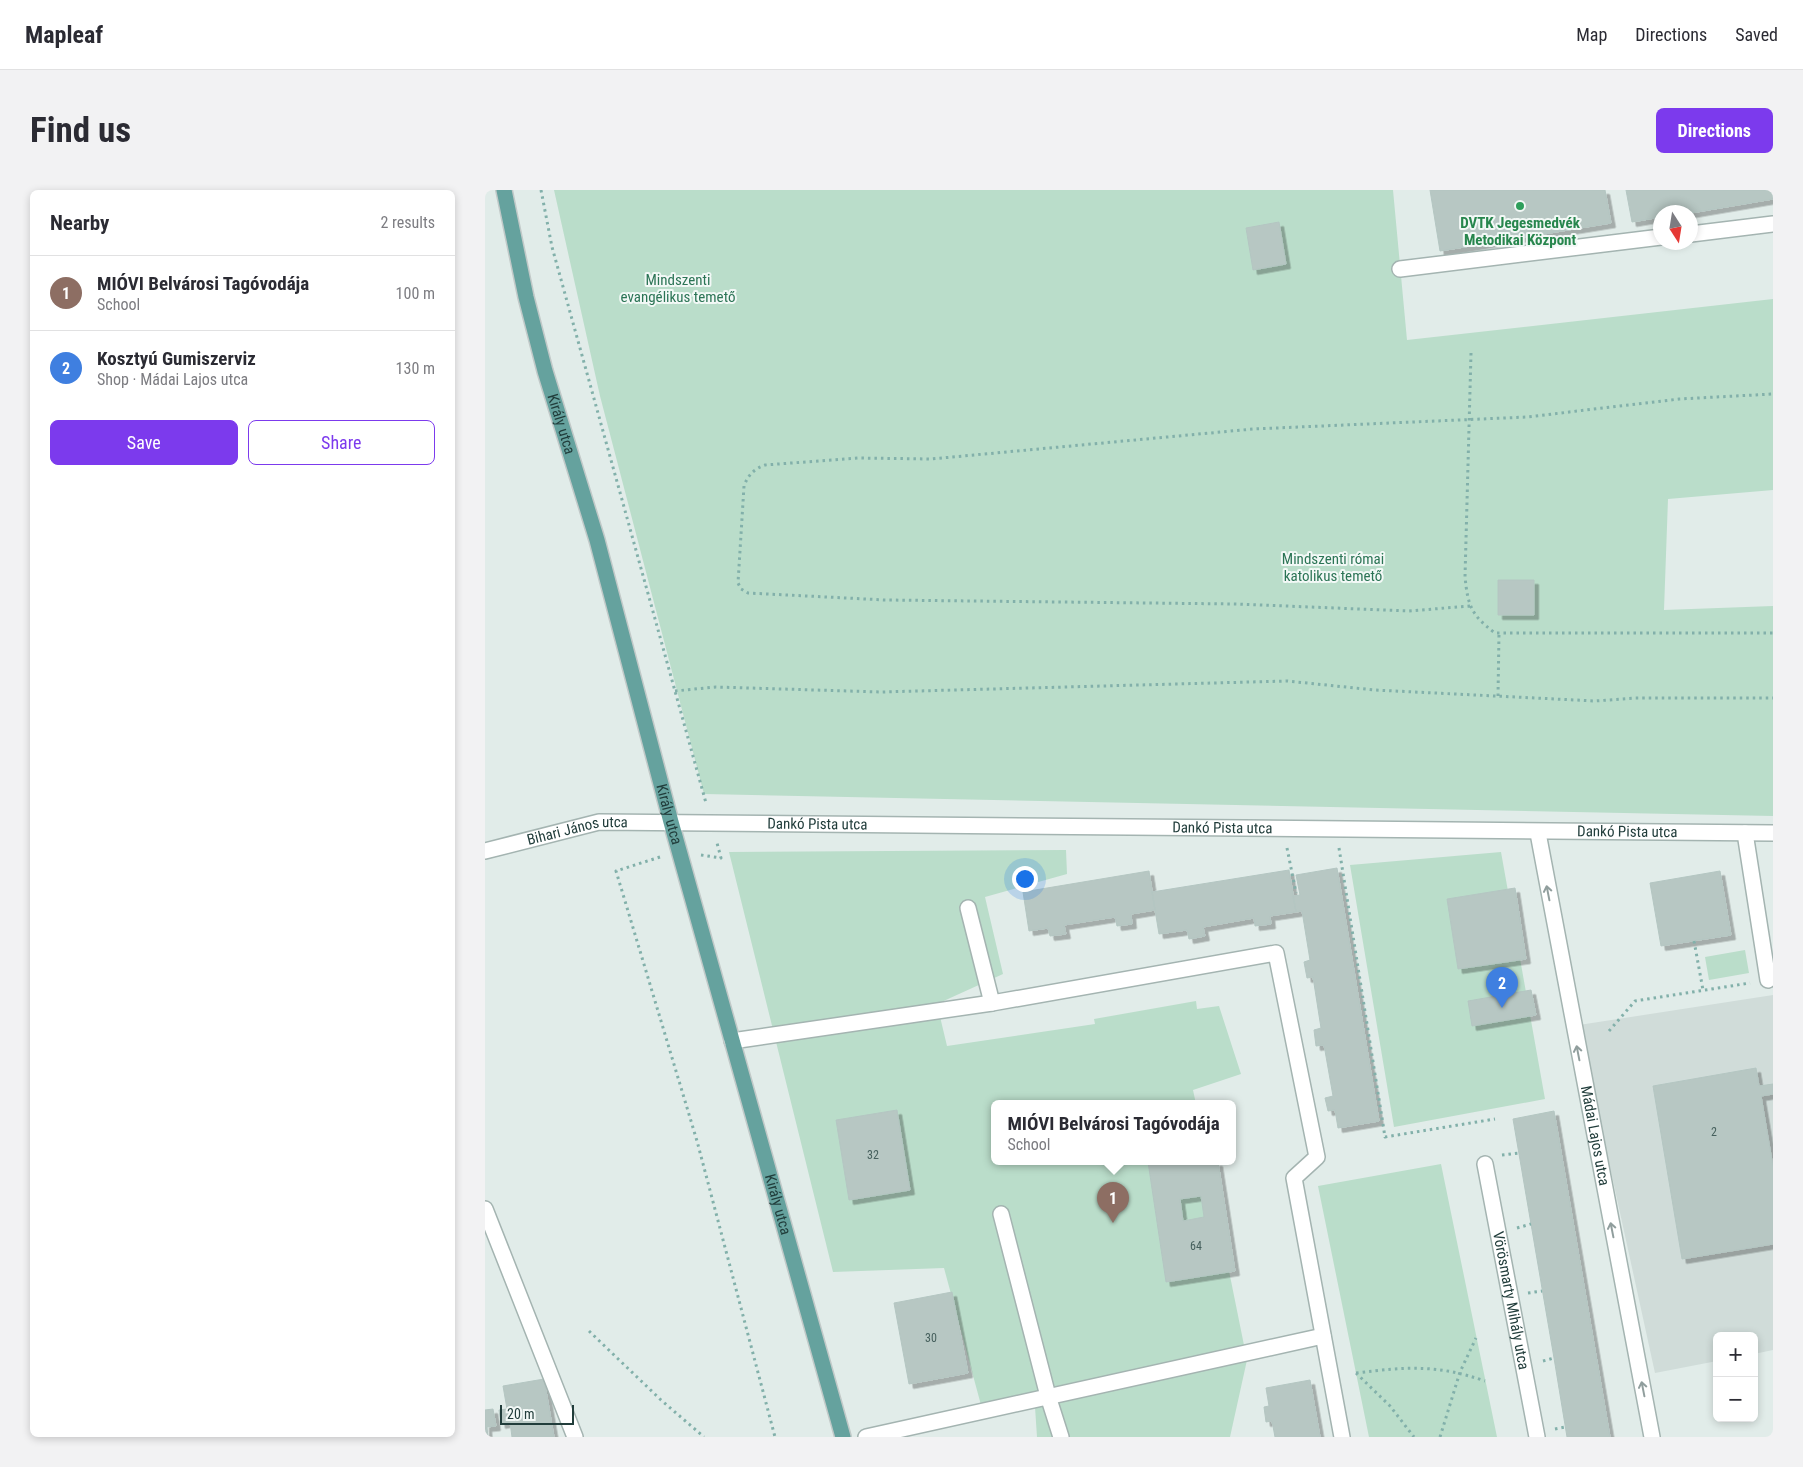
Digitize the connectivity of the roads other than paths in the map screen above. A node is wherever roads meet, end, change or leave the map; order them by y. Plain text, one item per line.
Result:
1 (504, 190) edge
2 (1773, 224) edge
3 (1698, 233) edge
4 (1653, 238) edge
5 (1400, 269) dead end
6 (671, 822) junction
7 (1538, 833) junction
8 (1773, 833) edge
9 (1745, 834) junction
10 (485, 851) edge
11 (968, 908) dead end
12 (1768, 980) road end
13 (992, 1003) junction
14 (732, 1041) junction
15 (1485, 1164) dead end
16 (485, 1209) edge
17 (1001, 1214) dead end
18 (1323, 1336) junction
19 (1048, 1396) junction
20 (575, 1437) edge
21 (843, 1437) edge
22 (866, 1437) edge
23 (1061, 1437) edge
24 (1342, 1437) edge
25 (1537, 1437) edge
26 (1652, 1437) edge

1 - 6 main road, Király utca
2 - 3 street
4 - 5 street
6 - 7 street, Dankó Pista utca
6 - 10 street, Bihari János utca
6 - 14 main road, Király utca
7 - 9 street, Dankó Pista utca
26 -> 7 street, Mádai Lajos utca
8 - 9 street, Dankó Pista utca
9 - 12 street
11 - 13 street
13 - 14 street
13 - 18 street
14 - 21 main road, Király utca
15 - 25 street, Vörösmarty Mihály utca
16 - 20 street
17 - 19 street
18 - 19 street
18 - 24 street
19 - 22 street
19 - 23 street

